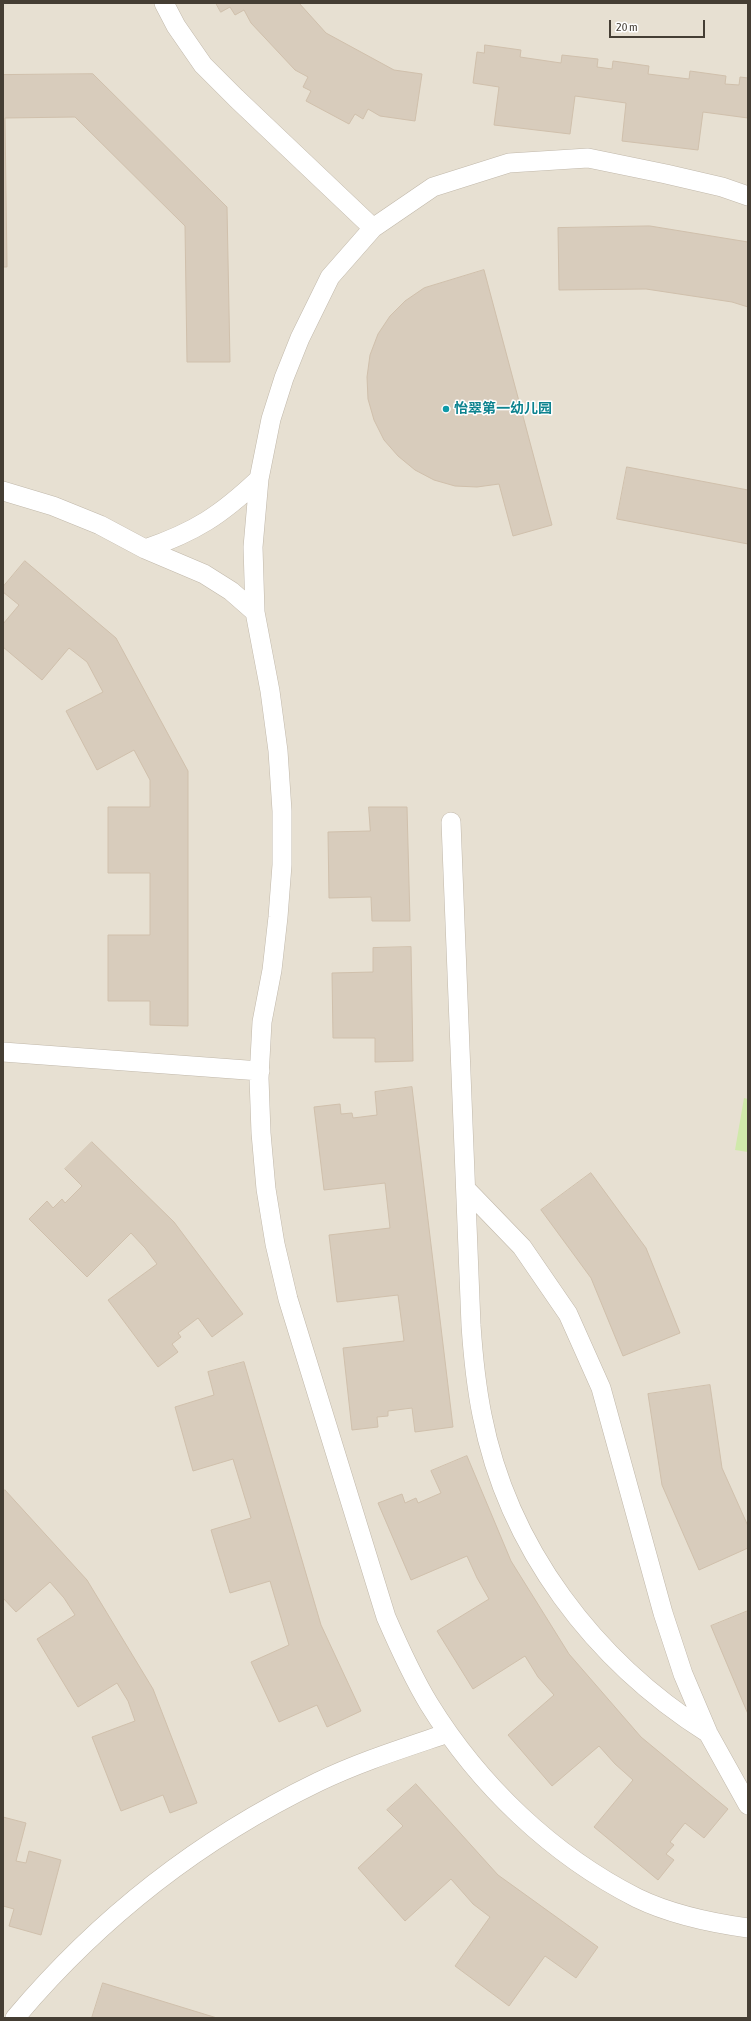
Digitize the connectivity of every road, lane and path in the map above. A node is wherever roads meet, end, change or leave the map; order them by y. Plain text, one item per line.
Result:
1 (164, 3) edge
2 (748, 196) edge
3 (373, 228) junction
4 (259, 479) junction
5 (3, 491) edge
6 (145, 549) junction
7 (254, 612) junction
8 (451, 822) dead end
9 (3, 1052) edge
10 (260, 1071) junction
11 (466, 1189) junction
12 (448, 1733) junction
13 (708, 1733) junction
14 (748, 1805) edge
15 (748, 1928) edge
16 (15, 2018) edge

1 - 3 lane
2 - 3 lane
3 - 4 lane
4 - 6 lane
4 - 7 lane
5 - 6 lane
6 - 7 lane
7 - 10 lane
8 - 11 lane
9 - 10 lane
10 - 12 lane
11 - 13 lane
11 - 13 lane
12 - 15 lane
12 - 16 lane
13 - 14 lane

